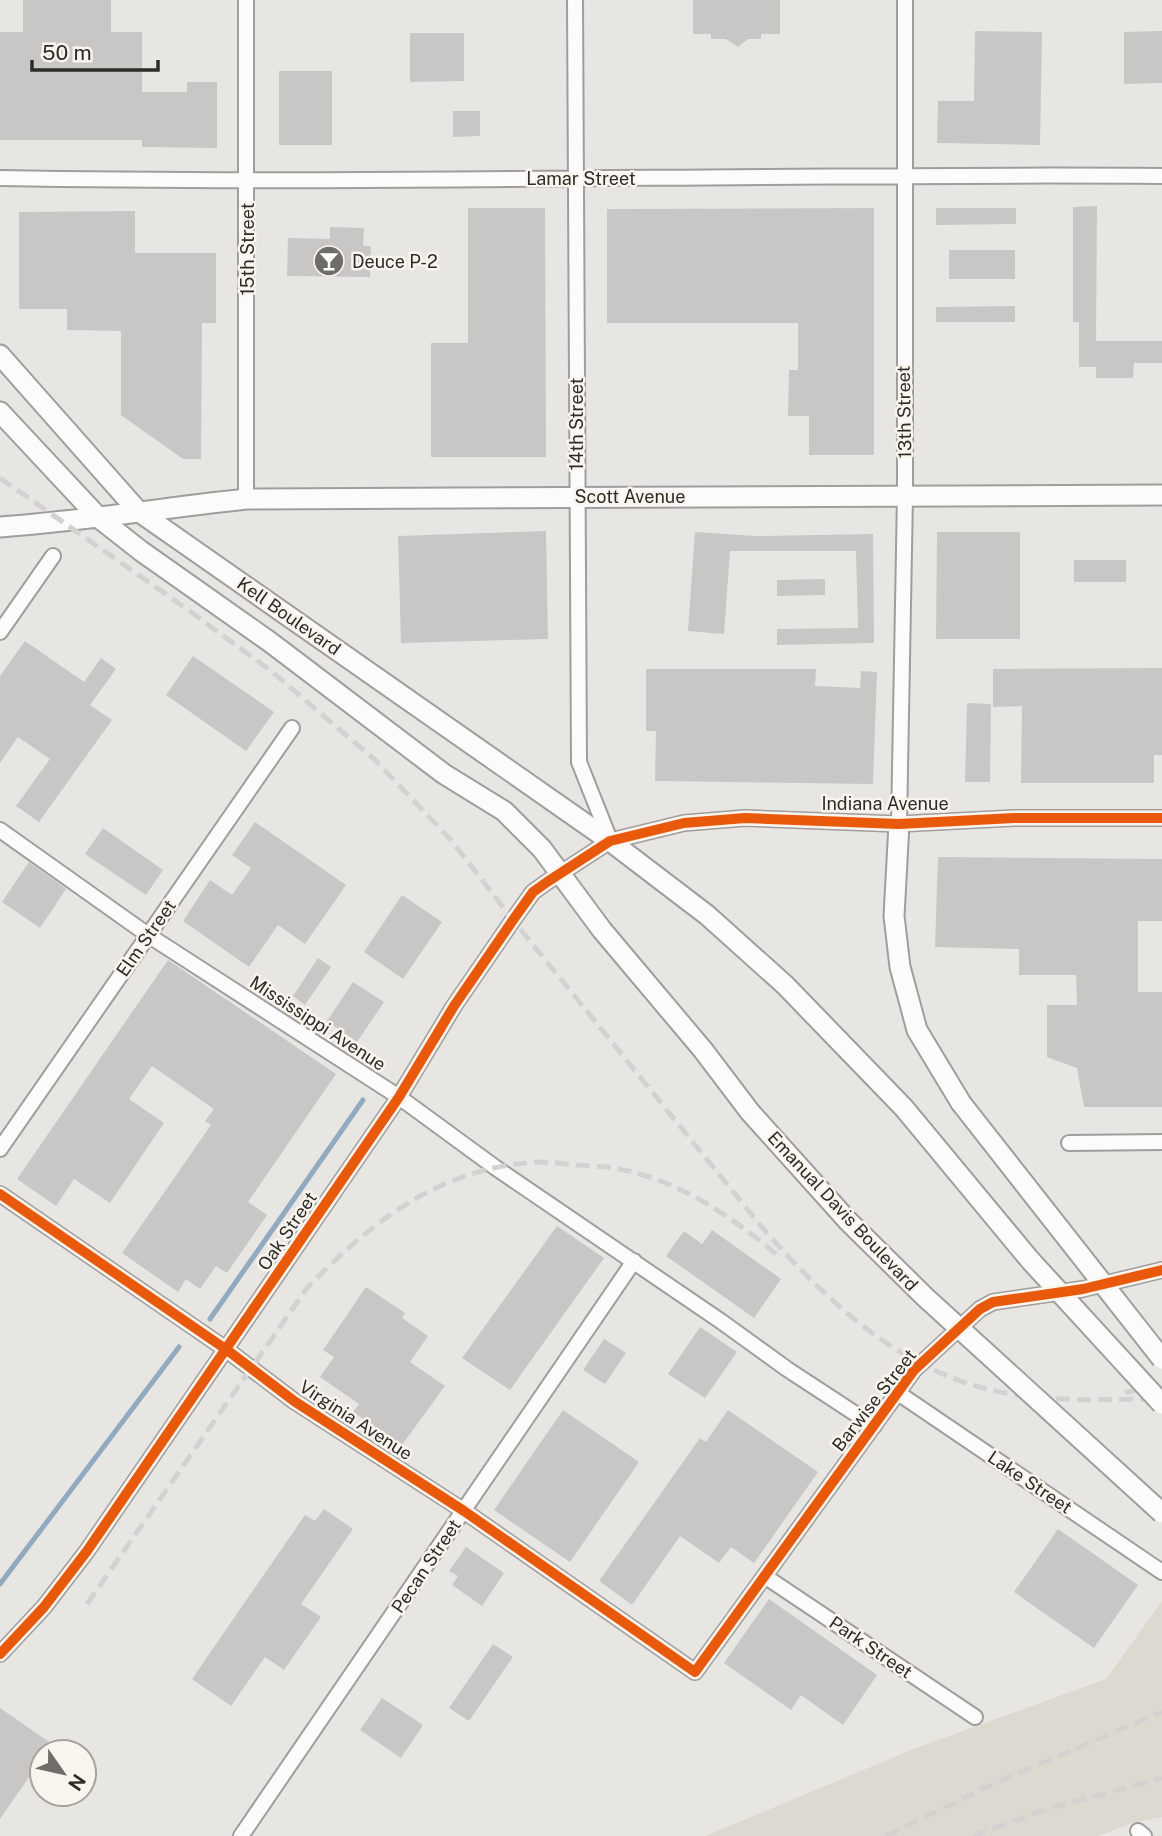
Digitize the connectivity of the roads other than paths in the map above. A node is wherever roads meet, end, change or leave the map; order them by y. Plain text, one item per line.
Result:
1 (246, 0) edge
2 (576, 0) edge
3 (905, 0) edge
4 (905, 176) junction
5 (1162, 176) edge
6 (0, 177) edge
7 (576, 177) junction
8 (247, 179) junction
9 (0, 355) edge
10 (0, 412) edge
11 (905, 495) junction
12 (1162, 495) edge
13 (577, 496) junction
14 (246, 499) junction
15 (138, 511) junction
16 (99, 517) junction
17 (0, 527) edge
18 (53, 556) dead end
19 (0, 632) edge
20 (292, 728) dead end
21 (1162, 818) edge
22 (899, 824) junction
23 (0, 830) edge
24 (610, 841) junction
25 (561, 874) junction
26 (148, 935) junction
27 (399, 1097) junction
28 (1162, 1142) edge
29 (1069, 1143) dead end
30 (0, 1149) edge
31 (0, 1194) edge
32 (634, 1261) junction
33 (1162, 1270) edge
34 (227, 1350) junction
35 (1162, 1359) edge
36 (898, 1393) junction
37 (1162, 1404) edge
38 (874, 1426) junction
39 (464, 1511) junction
40 (1162, 1513) edge
41 (1162, 1572) edge
42 (766, 1577) junction
43 (0, 1654) edge
44 (695, 1672) joint
45 (975, 1717) dead end
46 (241, 1836) edge

1 - 8 street, 15th Street
2 - 7 street, 14th Street
3 - 4 street, 13th Street
4 - 5 street, Lamar Street
4 - 7 street, Lamar Street
4 - 11 street, 13th Street
6 - 8 street, Lamar Street
7 - 8 street, Lamar Street
7 - 13 street, 14th Street
8 - 14 street, 15th Street
9 - 15 main road, Kell Boulevard
10 - 16 main road, Kell Boulevard
11 - 12 main road, Scott Avenue
11 - 13 main road, Scott Avenue
11 - 22 street, 13th Street
13 - 14 main road, Scott Avenue
13 - 24 street, 14th Street
14 - 15 main road, Scott Avenue
15 - 16 main road, Scott Avenue
15 - 24 main road, Kell Boulevard
16 - 17 main road, Scott Avenue
16 - 25 main road, Kell Boulevard
18 - 19 street
20 - 26 street, Elm Street
21 - 22 street, Indiana Avenue
22 - 24 street, Indiana Avenue
22 - 35 main road, bridge
23 - 26 street, Mississippi Avenue
24 - 25 street, Oak Street
24 - 37 main road, bridge
25 - 27 street, Oak Street
25 - 40 main road, Emanual Davis Boulevard, bridge
26 - 27 street, Mississippi Avenue
26 - 30 street, Elm Street
27 - 32 street, Mississippi Avenue
27 - 34 street, Oak Street
28 - 29 street
31 - 34 street, Virginia Avenue
32 - 38 street, Mississippi Avenue
32 - 39 street, Pecan Street
33 - 36 street, Barwise Street
34 - 39 street, Virginia Avenue
34 - 43 street, Oak Street
36 - 38 street, Barwise Street
36 - 41 street, Lake Street
38 - 42 street, Barwise Street
39 - 44 street, Virginia Avenue
39 - 46 street, Pecan Street
42 - 44 street, Barwise Street
42 - 45 street, Park Street

